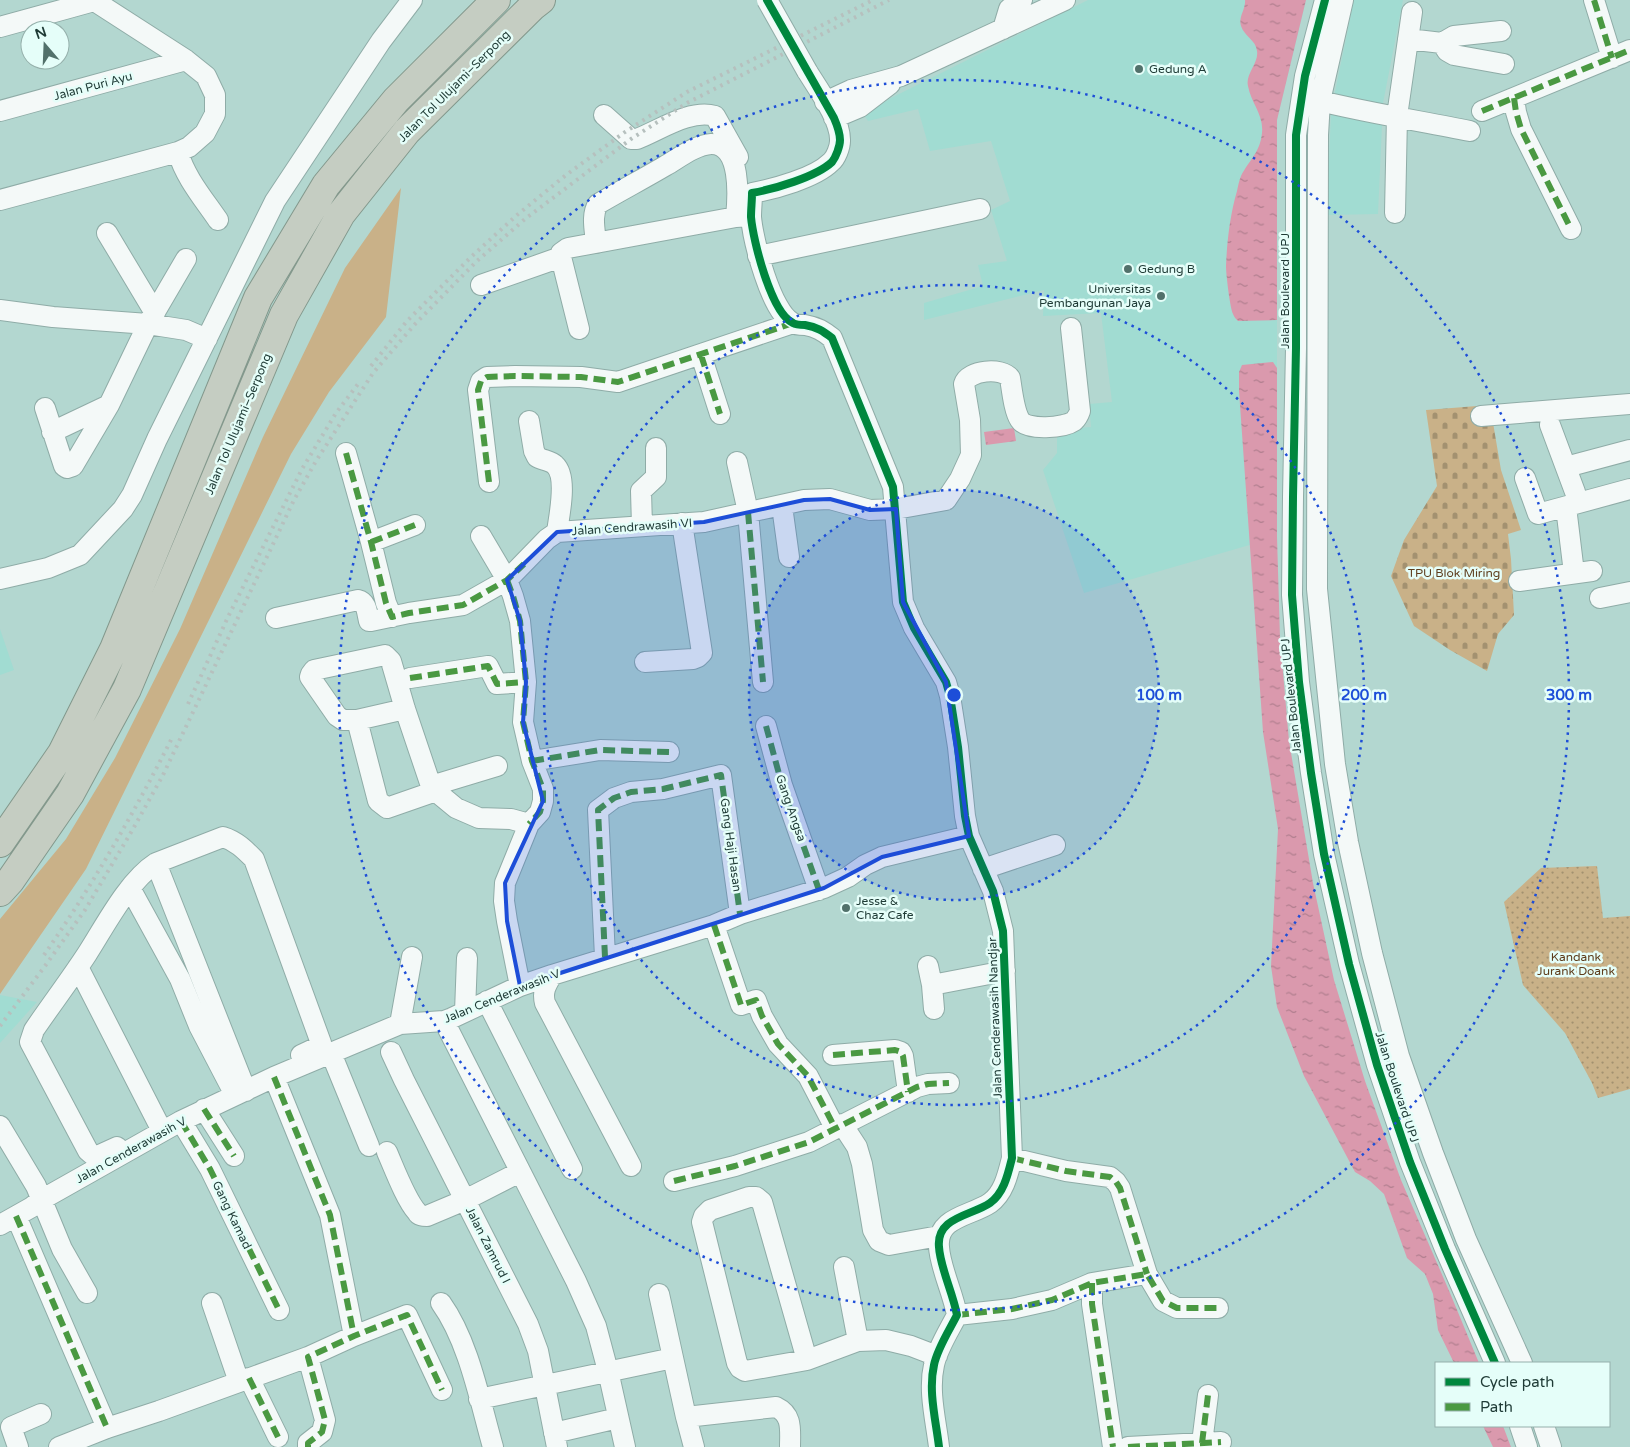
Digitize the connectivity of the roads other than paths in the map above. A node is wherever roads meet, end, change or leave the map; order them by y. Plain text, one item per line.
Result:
1 (94, 0) edge
2 (412, 0) edge
3 (496, 0) edge
4 (541, 0) edge
5 (767, 0) edge
6 (1022, 0) edge
7 (1065, 0) edge
8 (1325, 0) edge
9 (1343, 0) edge
10 (1594, 0) edge
11 (1412, 12) dead end
12 (0, 27) edge
13 (1003, 29) junction
14 (1500, 31) dead end
15 (1408, 39) junction
16 (1442, 43) junction
17 (1621, 54) edge
18 (186, 60) junction
19 (1504, 64) dead end
20 (1514, 98) junction
21 (1320, 101) junction
22 (830, 110) junction
23 (0, 111) edge
24 (1482, 112) dead end
25 (604, 115) dead end
26 (1397, 116) junction
27 (1470, 131) dead end
28 (178, 152) junction
29 (752, 194) junction
30 (0, 200) edge
31 (980, 209) dead end
32 (1395, 213) dead end
33 (744, 216) junction
34 (218, 220) dead end
35 (1571, 228) dead end
36 (107, 233) dead end
37 (596, 243) junction
38 (758, 256) junction
39 (561, 257) junction
40 (186, 259) dead end
41 (481, 285) dead end
42 (0, 310) edge
43 (152, 319) junction
44 (793, 323) junction
45 (1071, 328) dead end
46 (579, 329) dead end
47 (207, 339) junction
48 (1296, 348) junction
49 (1318, 349) junction
50 (701, 354) junction
51 (109, 404) junction
52 (1630, 404) edge
53 (45, 408) dead end
54 (720, 414) dead end
55 (1481, 416) dead end
56 (529, 421) dead end
57 (1550, 425) dead end
58 (52, 432) junction
59 (656, 448) dead end
60 (1630, 450) edge
61 (346, 454) dead end
62 (737, 462) dead end
63 (1566, 467) junction
64 (1525, 478) dead end
65 (489, 482) dead end
66 (1630, 489) edge
67 (1570, 499) junction
68 (782, 506) junction
69 (896, 509) junction
70 (748, 512) junction
71 (682, 523) junction
72 (415, 525) dead end
73 (642, 526) junction
74 (557, 532) junction
75 (481, 536) dead end
76 (371, 542) junction
77 (789, 558) dead end
78 (0, 579) edge
79 (506, 580) junction
80 (1519, 581) dead end
81 (1630, 592) edge
82 (1600, 598) dead end
83 (392, 617) junction
84 (276, 618) dead end
85 (645, 662) dead end
86 (410, 678) dead end
87 (526, 682) junction
88 (763, 682) dead end
89 (405, 709) junction
90 (357, 720) junction
91 (766, 726) dead end
92 (669, 752) dead end
93 (532, 761) junction
94 (498, 766) dead end
95 (432, 789) junction
96 (530, 824) junction
97 (969, 836) junction
98 (0, 843) edge
99 (1055, 845) dead end
100 (156, 863) junction
101 (983, 869) junction
102 (130, 888) junction
103 (819, 890) junction
104 (0, 892) edge
105 (740, 914) junction
106 (714, 925) junction
107 (412, 957) dead end
108 (467, 958) dead end
109 (605, 958) junction
110 (928, 966) dead end
111 (78, 967) junction
112 (199, 971) junction
113 (1004, 971) junction
114 (552, 975) junction
115 (180, 979) junction
116 (932, 985) junction
117 (520, 986) junction
118 (487, 1001) junction
119 (934, 1009) dead end
120 (464, 1012) junction
121 (444, 1021) junction
122 (400, 1024) junction
123 (218, 1044) junction
124 (391, 1052) dead end
125 (331, 1053) junction
126 (832, 1055) dead end
127 (274, 1076) junction
128 (949, 1083) dead end
129 (238, 1088) junction
130 (908, 1092) junction
131 (204, 1109) junction
132 (181, 1121) junction
133 (158, 1124) junction
134 (0, 1126) edge
135 (838, 1126) junction
136 (234, 1156) dead end
137 (1012, 1158) junction
138 (631, 1166) dead end
139 (572, 1169) dead end
140 (520, 1172) junction
141 (674, 1181) dead end
142 (41, 1200) junction
143 (465, 1200) junction
144 (8, 1220) edge
145 (939, 1236) junction
146 (844, 1267) dead end
147 (1147, 1274) junction
148 (1092, 1284) junction
149 (87, 1294) dead end
150 (659, 1294) dead end
151 (212, 1303) dead end
152 (441, 1304) dead end
153 (1218, 1308) dead end
154 (279, 1310) dead end
155 (957, 1315) junction
156 (354, 1336) junction
157 (858, 1340) junction
158 (937, 1356) junction
159 (308, 1357) junction
160 (673, 1358) junction
161 (807, 1360) junction
162 (1496, 1362) edge
163 (1522, 1362) edge
164 (608, 1371) junction
165 (244, 1380) junction
166 (545, 1385) junction
167 (442, 1390) dead end
168 (1208, 1395) dead end
169 (479, 1399) junction
170 (41, 1414) dead end
171 (686, 1417) junction
172 (618, 1418) junction
173 (1520, 1427) edge
174 (1544, 1427) edge
175 (107, 1428) junction
176 (278, 1437) dead end
177 (556, 1440) edge
178 (18, 1447) edge
179 (59, 1447) edge
180 (308, 1447) edge
181 (493, 1447) edge
182 (625, 1447) edge
183 (694, 1447) edge
184 (790, 1447) edge
185 (940, 1447) edge
186 (1113, 1447) edge
187 (1128, 1447) edge
188 (1527, 1447) edge
189 (1551, 1447) edge

1 - 12 street
1 - 18 street
2 - 47 street
3 - 98 highway
4 - 104 highway, Jalan Tol Ulujami–Serpong
5 - 22 street, bridge
6 - 13 street
7 - 13 street
8 - 48 street, Jalan Boulevard UPJ
9 - 21 street, Jalan Boulevard UPJ
10 - 17 street
11 - 15 street
13 - 22 street
14 - 16 street
15 - 16 street
15 - 26 street
16 - 19 street
17 - 20 street
18 - 23 street, Jalan Puri Ayu
18 - 28 street
20 - 24 street
20 - 35 street
21 - 26 street
21 - 49 street, Jalan Boulevard UPJ
22 - 29 street
25 - 29 street
26 - 27 street
26 - 32 street
28 - 30 street
28 - 34 street
29 - 33 street
31 - 38 street
33 - 37 street
33 - 37 street
33 - 38 street
36 - 43 street
37 - 39 street
38 - 44 street
39 - 41 street
39 - 46 street
40 - 43 street
42 - 43 street
43 - 47 street
43 - 51 street
44 - 50 street
44 - 69 street, Jalan Cenderawasih Nandjar
45 - 69 street, Jalan Cendrawasih VI
47 - 78 street
48 - 49 street
48 - 162 street, Jalan Boulevard UPJ
49 - 163 street, Jalan Boulevard UPJ
50 - 54 street
50 - 65 street
51 - 58 street
51 - 58 street
52 - 55 street
53 - 58 street
56 - 74 street
57 - 63 street
59 - 73 street
60 - 63 street
61 - 76 street
62 - 70 street
63 - 67 street
64 - 67 street
66 - 67 street
67 - 80 street
68 - 69 street, Jalan Cendrawasih VI
68 - 70 street, Jalan Cendrawasih VI
68 - 77 street
69 - 97 street, Jalan Cenderawasih Nandjar
70 - 71 street, Jalan Cendrawasih VI
70 - 88 street
71 - 73 street, Jalan Cendrawasih VI
71 - 85 street
72 - 76 street
73 - 74 street, Jalan Cendrawasih VI
74 - 79 street, Jalan Cendrawasih VI
75 - 79 street
76 - 83 street
79 - 83 street, Jalan Cendrawasih VI
79 - 87 street
81 - 82 street
83 - 84 street, Jalan Cendrawasih VI
86 - 87 street
87 - 93 street
89 - 90 street
89 - 90 street
89 - 95 street
90 - 95 street
91 - 103 street, Gang Angsa
92 - 93 street
93 - 96 street
94 - 95 street
95 - 96 street
96 - 117 street
97 - 101 street, Jalan Cenderawasih Nandjar
97 - 103 street, Jalan Cenderawasih V
99 - 101 street
100 - 102 street
100 - 112 street
100 - 129 street
101 - 113 street, Jalan Cenderawasih Nandjar
102 - 111 street
102 - 115 street
103 - 105 street, Jalan Cenderawasih V
105 - 106 street, Jalan Cenderawasih V
105 - 109 street, Gang Haji Hasan
106 - 109 street, Jalan Cenderawasih V
106 - 135 street
107 - 122 street
108 - 120 street
109 - 114 street, Jalan Cenderawasih V
110 - 116 street
111 - 133 street
111 - 133 street
112 - 115 street
112 - 123 street
113 - 116 street
113 - 137 street, Jalan Cenderawasih Nandjar
114 - 117 street, Jalan Cenderawasih V
114 - 138 street
115 - 123 street
116 - 119 street
117 - 118 street, Jalan Cenderawasih V
118 - 120 street, Jalan Cenderawasih V
118 - 139 street
120 - 121 street, Jalan Cenderawasih V
121 - 122 street, Jalan Cenderawasih V
121 - 140 street
122 - 125 street, Jalan Cenderawasih V
123 - 129 street
124 - 143 street, Jalan Zamrud I
125 - 127 street, Jalan Cenderawasih V
125 - 143 street
126 - 130 street
127 - 129 street, Jalan Cenderawasih V
127 - 156 street
128 - 130 street
129 - 131 street, Jalan Cenderawasih V
129 - 133 street
130 - 135 street
131 - 132 street, Jalan Cenderawasih V
131 - 136 street
132 - 142 street, Jalan Cenderawasih V
132 - 154 street, Gang Kamad
134 - 142 street
135 - 141 street
135 - 145 street
137 - 145 street, Jalan Cenderawasih Nandjar
137 - 147 street
140 - 143 street
140 - 164 street
142 - 144 street, Jalan Cenderawasih V
142 - 149 street
143 - 166 street, Jalan Zamrud I
144 - 175 street
145 - 155 street
146 - 157 street
147 - 148 street
147 - 153 street
148 - 155 street
148 - 186 street
150 - 160 street
151 - 165 street
152 - 169 street
155 - 158 street
156 - 159 street
156 - 167 street
157 - 158 street
157 - 161 street
158 - 185 street
159 - 165 street
159 - 180 street
160 - 164 street
160 - 171 street
161 - 161 street
164 - 166 street
164 - 172 street
165 - 175 street
165 - 176 street
166 - 169 street
166 - 177 street, Jalan Zamrud I
168 - 187 street
169 - 181 street
170 - 178 street
171 - 183 street
171 - 184 street
172 - 177 street
172 - 182 street
173 - 188 street
174 - 189 street
175 - 179 street

